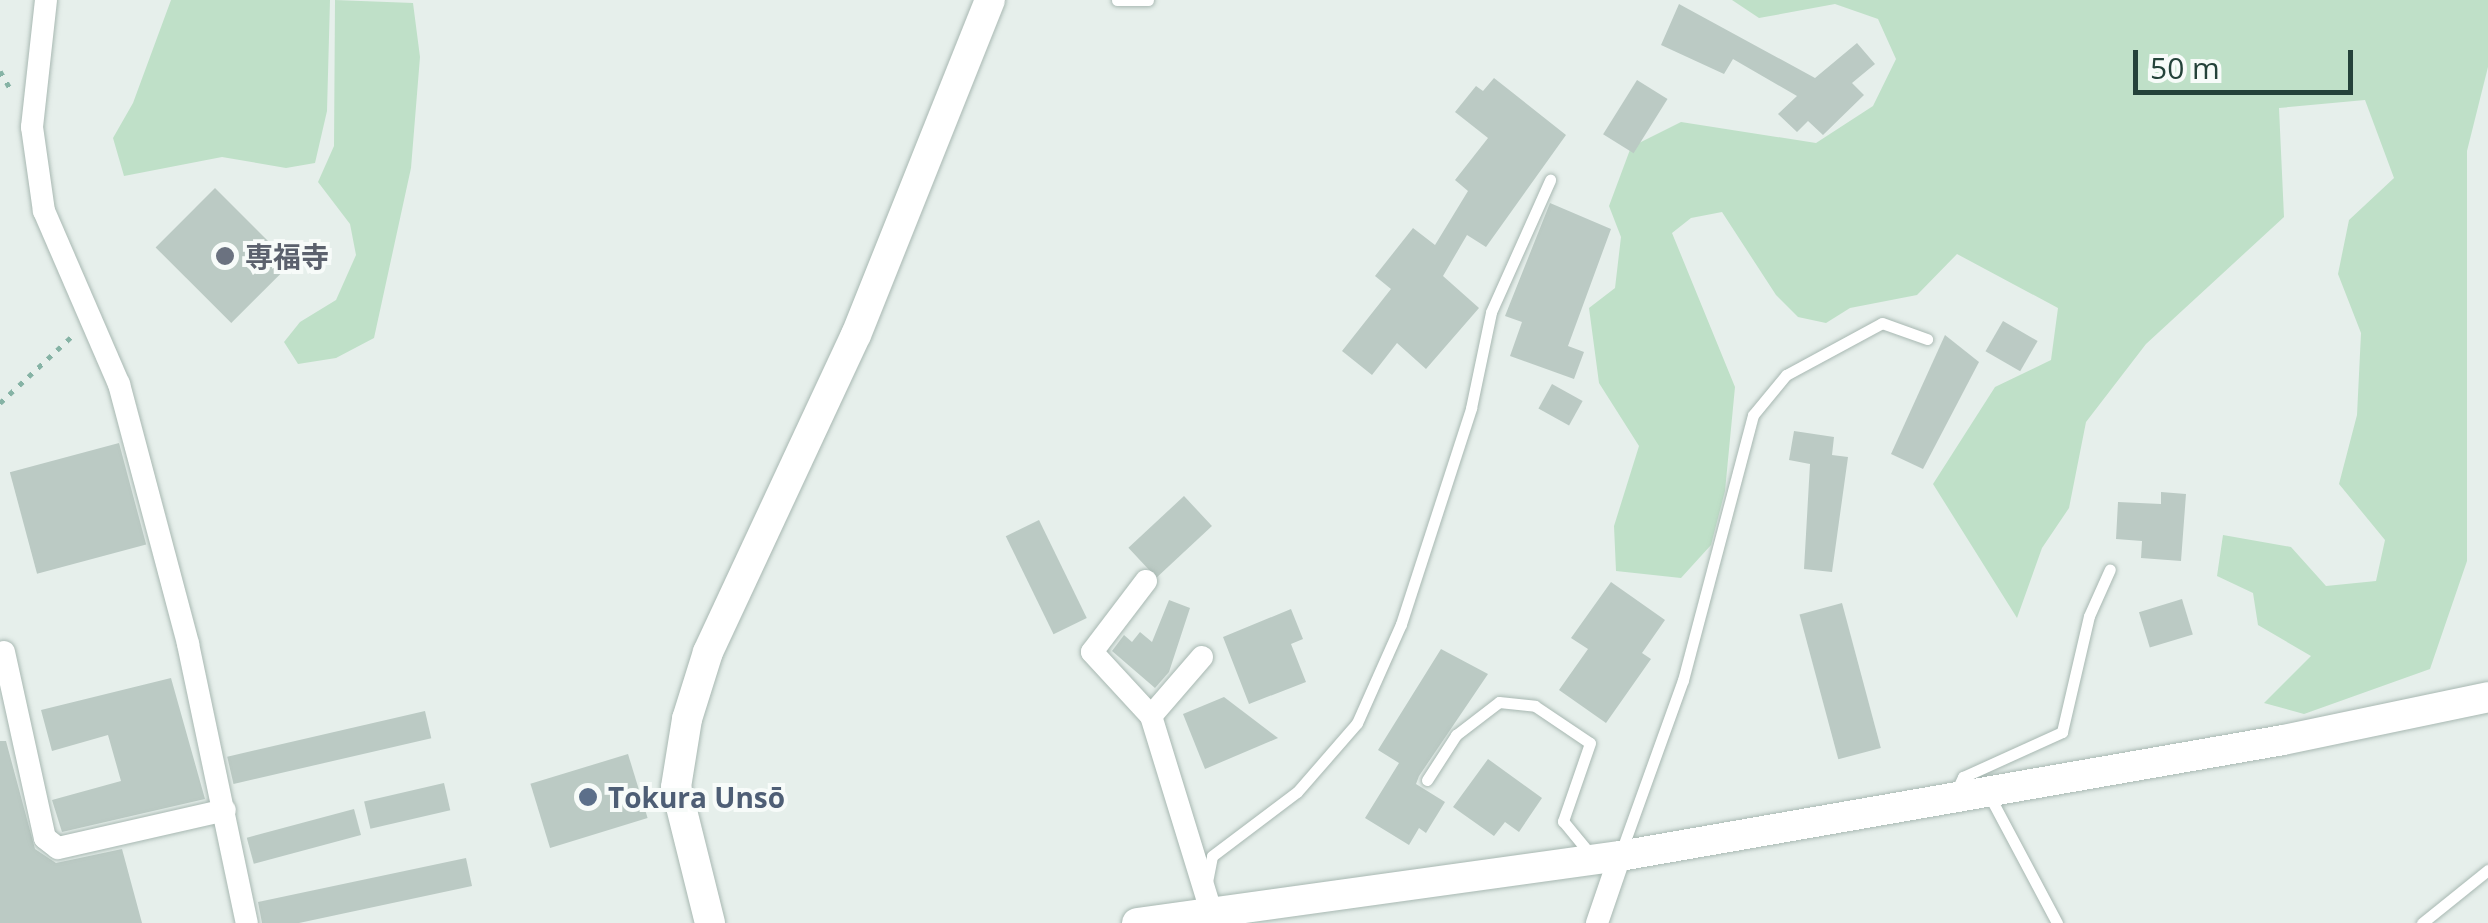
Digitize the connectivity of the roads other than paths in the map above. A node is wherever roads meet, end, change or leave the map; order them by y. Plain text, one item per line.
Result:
1 (46, 0) edge
2 (990, 0) edge
3 (1117, 0) edge
4 (1148, 0) edge
5 (1550, 180) dead end
6 (1927, 339) dead end
7 (2110, 569) dead end
8 (1146, 581) dead end
9 (4, 652) dead end
10 (1202, 657) dead end
11 (2488, 697) edge
12 (1151, 716) junction
13 (1427, 780) dead end
14 (1988, 792) junction
15 (1953, 798) junction
16 (224, 810) junction
17 (1607, 857) junction
18 (2488, 870) edge
19 (1215, 907) edge
20 (247, 923) edge
21 (710, 923) edge
22 (1137, 923) edge
23 (1598, 923) edge
24 (2057, 923) edge
25 (2422, 923) edge

1 - 16 street
2 - 21 street
3 - 4 lane
5 - 19 lane
6 - 17 lane
7 - 15 lane
8 - 12 street
9 - 16 street
10 - 12 street
11 - 14 street
12 - 19 street
13 - 17 lane
14 - 15 street
14 - 24 lane
15 - 17 street
16 - 20 street
17 - 19 street
17 - 23 street
18 - 25 lane
19 - 22 street

